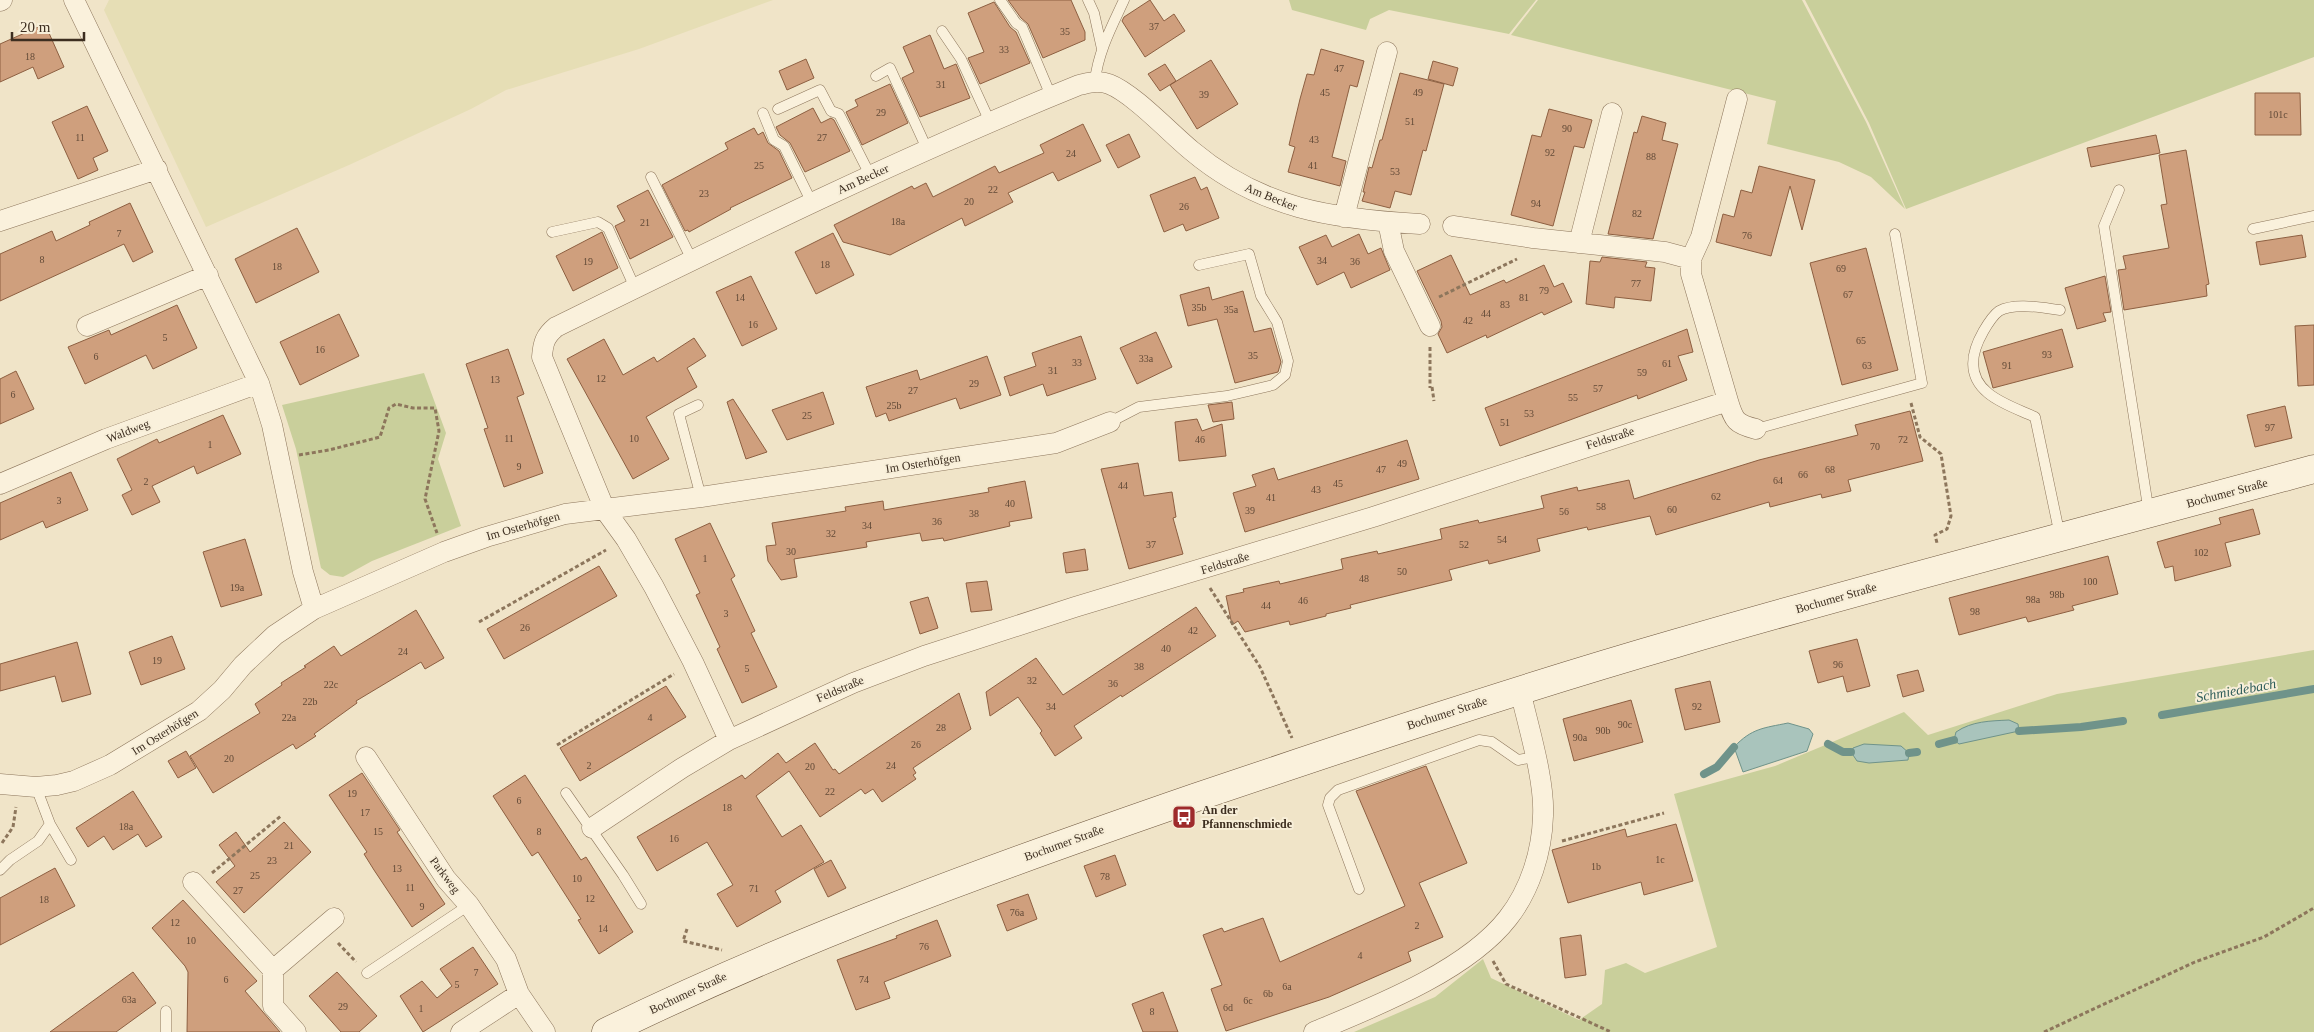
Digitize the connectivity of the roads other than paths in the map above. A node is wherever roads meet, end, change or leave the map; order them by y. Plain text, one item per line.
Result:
1 (74, 0) edge
2 (1000, 0) edge
3 (1088, 0) edge
4 (1124, 0) edge
5 (942, 31) dead end
6 (1102, 49) junction
7 (1387, 52) dead end
8 (876, 76) dead end
9 (1095, 81) junction
10 (1051, 96) junction
11 (1737, 99) dead end
12 (778, 108) dead end
13 (763, 113) dead end
14 (1612, 113) dead end
15 (990, 122) junction
16 (927, 148) junction
17 (157, 168) junction
18 (870, 175) junction
19 (650, 177) dead end
20 (2119, 190) dead end
21 (812, 203) junction
22 (2314, 216) edge
23 (1344, 217) junction
24 (0, 221) edge
25 (1388, 222) junction
26 (1420, 224) dead end
27 (1453, 226) dead end
28 (2253, 229) dead end
29 (552, 232) dead end
30 (1895, 234) dead end
31 (1579, 243) junction
32 (1691, 259) junction
33 (692, 260) junction
34 (1199, 265) dead end
35 (208, 275) junction
36 (635, 288) junction
37 (2060, 310) dead end
38 (87, 326) dead end
39 (1430, 326) road end
40 (259, 383) junction
41 (1728, 401) junction
42 (698, 405) dead end
43 (1110, 422) joint
44 (1756, 429) joint
45 (2314, 469) edge
46 (0, 484) edge
47 (701, 497) junction
48 (605, 510) junction
49 (2149, 514) junction
50 (2061, 538) junction
51 (314, 609) junction
52 (1520, 690) junction
53 (729, 740) junction
54 (366, 757) dead end
55 (1534, 757) junction
56 (0, 784) edge
57 (28, 786) junction
58 (566, 793) dead end
59 (50, 824) junction
60 (592, 828) junction
61 (72, 860) dead end
62 (0, 870) edge
63 (195, 884) road end
64 (1359, 889) dead end
65 (641, 904) dead end
66 (469, 906) junction
67 (328, 922) road end
68 (273, 970) junction
69 (367, 974) road end
70 (519, 994) junction
71 (166, 1011) dead end
72 (166, 1032) edge
73 (296, 1032) edge
74 (460, 1032) edge
75 (545, 1032) edge
76 (606, 1032) edge
77 (1314, 1032) edge

1 - 17 street
2 - 10 lane
3 - 6 lane
4 - 6 lane
5 - 15 lane
6 - 9 lane
7 - 23 street
8 - 16 lane
9 - 10 street, Am Becker
9 - 23 street, Am Becker
10 - 15 street, Am Becker
11 - 32 street
12 - 18 lane
13 - 21 lane
14 - 31 street
15 - 16 street, Am Becker
16 - 18 street, Am Becker
17 - 24 street
17 - 35 street
18 - 21 street, Am Becker
19 - 33 lane
20 - 49 lane
21 - 33 street, Am Becker
22 - 28 lane
23 - 25 street, Am Becker
25 - 26 street, Am Becker
25 - 39 street
27 - 31 street
29 - 36 lane
30 - 44 lane
31 - 32 street
32 - 41 street
33 - 36 street, Am Becker
34 - 43 lane
35 - 38 street
35 - 40 street
36 - 48 street, Am Becker
37 - 50 lane
40 - 46 street, Waldweg
40 - 51 street
41 - 44 street
41 - 53 street, Feldstraße
42 - 47 lane
43 - 47 street, Im Osterhöfgen
45 - 49 main road, Bochumer Straße
47 - 48 street, Im Osterhöfgen
48 - 51 street, Im Osterhöfgen
48 - 53 street
49 - 50 main road, Bochumer Straße
50 - 52 main road, Bochumer Straße
51 - 57 street, Im Osterhöfgen
52 - 55 street
52 - 76 main road, Bochumer Straße
53 - 60 street, Feldstraße
54 - 66 street, Parkweg
55 - 64 lane
55 - 77 street
56 - 57 street, Im Osterhöfgen
57 - 59 lane
58 - 60 lane
59 - 61 lane
59 - 62 lane
60 - 65 lane
63 - 68 street
66 - 69 lane
66 - 70 street, Parkweg
67 - 68 street
68 - 73 street
70 - 74 street
70 - 75 street, Parkweg
71 - 72 lane

